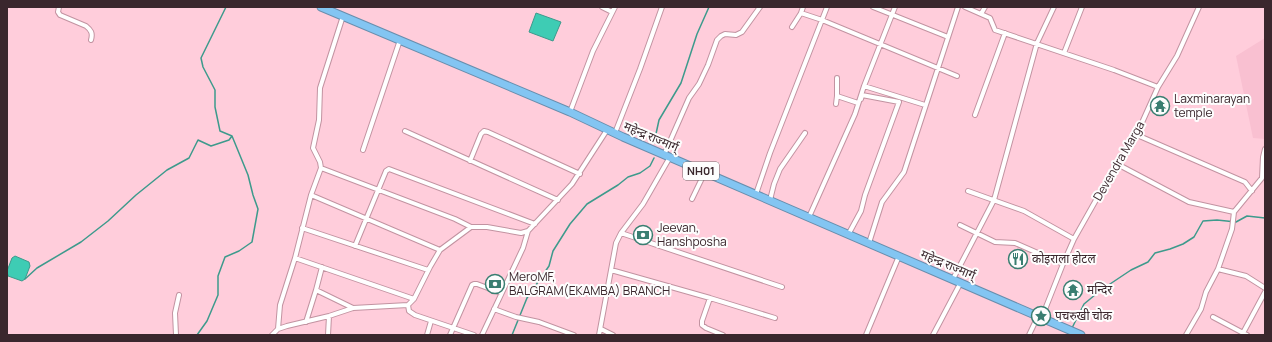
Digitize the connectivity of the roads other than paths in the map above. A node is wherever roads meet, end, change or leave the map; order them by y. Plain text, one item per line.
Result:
1 (59, 7) edge
2 (321, 7) edge
3 (602, 7) edge
4 (615, 7) edge
5 (662, 7) edge
6 (760, 7) edge
7 (803, 7) edge
8 (827, 7) edge
9 (873, 7) edge
10 (895, 7) edge
11 (958, 7) edge
12 (965, 7) edge
13 (985, 7) edge
14 (1054, 7) edge
15 (1082, 7) edge
16 (1199, 7) edge
17 (612, 12) junction
18 (801, 12) junction
19 (981, 14) junction
20 (892, 15) junction
21 (343, 16) junction
22 (822, 20) junction
23 (792, 27) dead end
24 (1005, 33) junction
25 (948, 37) junction
26 (91, 40) dead end
27 (400, 40) junction
28 (1037, 43) junction
29 (881, 44) junction
30 (1064, 53) junction
31 (937, 68) junction
32 (957, 76) dead end
33 (837, 78) dead end
34 (864, 86) junction
35 (1158, 87) junction
36 (837, 96) junction
37 (836, 104) dead end
38 (858, 104) junction
39 (925, 105) junction
40 (570, 112) junction
41 (855, 114) junction
42 (975, 115) dead end
43 (608, 130) junction
44 (405, 131) dead end
45 (615, 133) junction
46 (805, 133) dead end
47 (1136, 136) junction
48 (1265, 149) edge
49 (363, 150) dead end
50 (667, 156) junction
51 (470, 161) junction
52 (1119, 165) junction
53 (321, 168) junction
54 (705, 172) junction
55 (580, 174) junction
56 (379, 190) junction
57 (968, 191) dead end
58 (1252, 191) junction
59 (756, 194) junction
60 (311, 195) junction
61 (692, 199) dead end
62 (558, 200) junction
63 (770, 200) junction
64 (994, 200) junction
65 (1234, 212) junction
66 (809, 217) junction
67 (366, 219) junction
68 (535, 224) junction
69 (960, 225) dead end
70 (470, 227) junction
71 (302, 228) junction
72 (528, 231) junction
73 (621, 233) junction
74 (848, 234) junction
75 (976, 234) junction
76 (1074, 239) junction
77 (869, 243) junction
78 (355, 246) junction
79 (440, 250) junction
80 (899, 256) junction
81 (294, 258) junction
82 (1063, 264) junction
83 (322, 267) junction
84 (1218, 269) junction
85 (428, 270) junction
86 (611, 270) junction
87 (953, 279) junction
88 (960, 282) junction
89 (782, 287) dead end
90 (1265, 288) edge
91 (316, 290) junction
92 (1265, 292) edge
93 (501, 293) junction
94 (179, 295) dead end
95 (710, 298) junction
96 (414, 299) junction
97 (408, 305) junction
98 (353, 308) junction
99 (494, 309) junction
100 (329, 316) junction
101 (1040, 316) junction
102 (1213, 317) dead end
103 (775, 318) dead end
104 (431, 321) junction
105 (306, 322) junction
106 (453, 328) junction
107 (278, 329) junction
108 (601, 329) junction
109 (1245, 334) edge
110 (176, 335) edge
111 (272, 335) edge
112 (328, 335) edge
113 (427, 335) edge
114 (450, 335) edge
115 (474, 335) edge
116 (482, 335) edge
117 (574, 335) edge
118 (599, 335) edge
119 (613, 335) edge
120 (723, 335) edge
121 (866, 335) edge
122 (933, 335) edge
123 (1028, 335) edge
124 (1081, 335) edge
125 (1186, 335) edge

1 - 26 street
2 - 21 highway, महेन्द्र राज्मार्ग् / NH01
3 - 17 street
4 - 17 street
5 - 45 street
6 - 50 street
7 - 18 street
8 - 22 street
9 - 20 street
10 - 20 street
11 - 25 street
12 - 19 street
13 - 19 street
14 - 28 street
15 - 30 street
16 - 35 street, Devendra Marga
17 - 40 street
18 - 22 street
18 - 23 street
19 - 24 street
20 - 25 street
20 - 29 street
21 - 27 highway, महेन्द्र राज्मार्ग् / NH01
21 - 53 street
22 - 29 street
22 - 59 street
24 - 28 street
24 - 42 street
25 - 31 street
27 - 40 highway, महेन्द्र राज्मार्ग् / NH01
27 - 49 street
28 - 30 street
28 - 64 street
29 - 31 street
29 - 34 street
30 - 35 street
31 - 32 street
31 - 39 street
33 - 36 street
34 - 38 street
34 - 39 street
35 - 47 street, Devendra Marga
36 - 37 street
36 - 38 street
38 - 41 street
39 - 77 street
40 - 43 highway, महेन्द्र राज्मार्ग् / NH01
41 - 66 street
41 - 74 street
43 - 45 highway, महेन्द्र राज्मार्ग् / NH01
43 - 55 street
44 - 51 street
45 - 50 highway, महेन्द्र राज्मार्ग् / NH01
46 - 63 street
47 - 52 street, Devendra Marga
47 - 58 street
48 - 58 street
50 - 54 highway, महेन्द्र राज्मार्ग् / NH01
50 - 73 street
51 - 55 street
51 - 62 street
52 - 65 street
52 - 76 street, Devendra Marga
53 - 56 street
53 - 60 street
54 - 59 highway, महेन्द्र राज्मार्ग् / NH01
54 - 61 street
55 - 62 street
56 - 67 street
56 - 68 street
56 - 70 street
57 - 64 street
58 - 65 street
59 - 63 highway, महेन्द्र राज्मार्ग् / NH01
60 - 67 street
60 - 71 street
62 - 68 street
63 - 66 highway, महेन्द्र राज्मार्ग् / NH01
64 - 75 street
64 - 76 street
65 - 84 street
66 - 74 highway, महेन्द्र राज्मार्ग् / NH01
67 - 78 street
67 - 79 street
68 - 72 street
69 - 75 street
70 - 72 street
70 - 79 street
71 - 78 street
71 - 81 street
72 - 93 street
73 - 86 street
73 - 89 street
74 - 77 highway, महेन्द्र राज्मार्ग् / NH01
75 - 82 street
75 - 87 street
76 - 82 street, Devendra Marga
77 - 80 highway, महेन्द्र राज्मार्ग् / NH01
78 - 85 street
79 - 85 street
80 - 87 highway, महेन्द्र राज्मार्ग् / NH01
80 - 121 street
81 - 83 street
81 - 107 street
82 - 101 street, Devendra Marga
83 - 91 street
83 - 96 street
84 - 90 street
84 - 125 street
85 - 96 street
86 - 95 street
86 - 108 street
87 - 88 highway, महेन्द्र राज्मार्ग् / NH01
88 - 101 highway, महेन्द्र राज्मार्ग् / NH01
88 - 122 street
91 - 98 street
91 - 105 street
92 - 109 street
93 - 99 street
93 - 106 street
94 - 110 street
95 - 103 street
95 - 120 street
96 - 97 street
97 - 98 street
97 - 104 street
98 - 100 street
99 - 116 street
99 - 117 street
100 - 105 street
100 - 112 street
101 - 123 street, Devendra Marga
101 - 124 highway, महेन्द्र राज्मार्ग् / NH01
102 - 109 street
104 - 106 street
104 - 113 street
105 - 107 street
106 - 114 street
106 - 115 street
107 - 111 street
108 - 118 street
108 - 119 street

